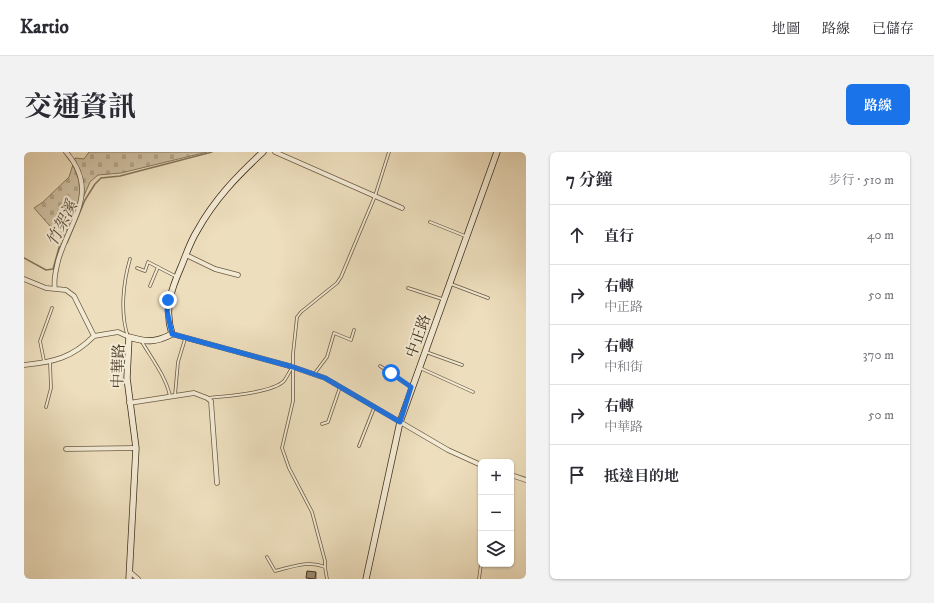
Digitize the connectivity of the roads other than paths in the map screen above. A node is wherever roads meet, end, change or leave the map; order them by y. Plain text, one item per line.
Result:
1 (66, 152) edge
2 (263, 152) edge
3 (275, 152) edge
4 (389, 152) edge
5 (496, 152) edge
6 (375, 196) junction
7 (402, 208) dead end
8 (430, 222) dead end
9 (466, 236) junction
10 (186, 255) junction
11 (130, 259) dead end
12 (158, 267) junction
13 (138, 268) dead end
14 (238, 275) dead end
15 (176, 277) junction
16 (24, 279) edge
17 (449, 283) junction
18 (150, 286) dead end
19 (408, 288) dead end
20 (55, 289) junction
21 (488, 298) dead end
22 (443, 300) junction
23 (52, 308) dead end
24 (354, 330) dead end
25 (172, 334) junction
26 (94, 336) junction
27 (129, 337) junction
28 (185, 339) junction
29 (142, 341) junction
30 (424, 352) junction
31 (50, 362) junction
32 (44, 363) junction
33 (24, 365) edge
34 (462, 365) dead end
35 (380, 366) dead end
36 (293, 367) junction
37 (419, 367) junction
38 (315, 374) junction
39 (340, 387) junction
40 (411, 387) junction
41 (473, 392) dead end
42 (175, 395) junction
43 (170, 396) junction
44 (207, 398) junction
45 (129, 403) junction
46 (46, 407) dead end
47 (374, 408) junction
48 (400, 422) junction
49 (322, 424) dead end
50 (359, 446) dead end
51 (136, 448) junction
52 (66, 449) dead end
53 (478, 464) edge
54 (514, 476) edge
55 (526, 480) edge
56 (217, 482) dead end
57 (267, 557) dead end
58 (325, 567) junction
59 (481, 567) edge
60 (130, 572) junction
61 (129, 579) edge
62 (138, 579) edge
63 (327, 579) edge
64 (366, 579) edge
65 (479, 579) edge

1 - 20 street
2 - 10 street
3 - 6 street
4 - 6 lane
5 - 9 street, 中正路
6 - 7 street
6 - 36 lane
8 - 9 lane
9 - 17 street, 中正路
10 - 14 street
10 - 15 street
11 - 27 lane
12 - 13 lane
12 - 15 lane
12 - 18 lane
15 - 25 street
16 - 20 street
17 - 21 lane
17 - 22 street, 中正路
19 - 22 lane
20 - 26 street
22 - 30 street, 中正路
23 - 32 lane
24 - 38 lane
25 - 28 street
25 - 29 street, 中華路
26 - 27 street
26 - 31 street
27 - 29 street, 中華路
27 - 45 street, 中華路
28 - 36 street
28 - 42 lane
29 - 43 lane
30 - 34 lane
30 - 37 street, 中正路
31 - 32 street
31 - 46 lane
32 - 33 street
35 - 40 lane
36 - 38 street
36 - 44 lane
36 - 58 lane
37 - 40 street, 中正路
37 - 41 lane
38 - 39 street
39 - 47 street
39 - 49 lane
40 - 48 street, 中正路
42 - 43 street
42 - 44 street
43 - 45 street
44 - 56 street
45 - 51 street, 中華路
47 - 48 street
47 - 50 lane
48 - 53 street
48 - 64 street, 中正路
51 - 52 street
51 - 60 street, 中華路
54 - 55 street
57 - 58 lane
58 - 63 lane
59 - 65 lane
60 - 61 street, 中華路
60 - 62 street

